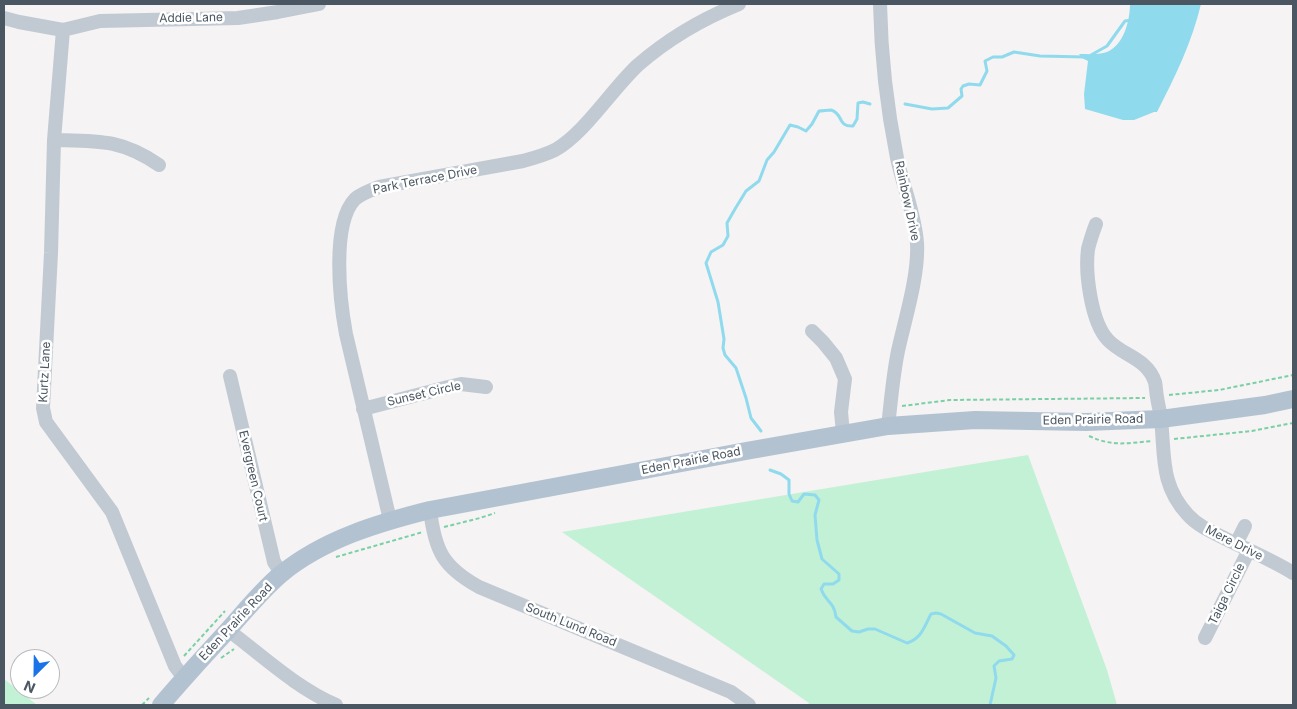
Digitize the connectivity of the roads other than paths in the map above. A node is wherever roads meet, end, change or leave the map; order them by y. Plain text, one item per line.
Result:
1 (320, 4) edge
2 (740, 4) edge
3 (880, 4) edge
4 (4, 18) edge
5 (63, 30) junction
6 (54, 140) junction
7 (158, 165) dead end
8 (1096, 224) dead end
9 (812, 331) dead end
10 (230, 376) dead end
11 (486, 388) dead end
12 (1293, 399) edge
13 (363, 409) junction
14 (1161, 419) junction
15 (888, 426) junction
16 (843, 433) junction
17 (430, 510) junction
18 (390, 520) junction
19 (1245, 526) dead end
20 (1242, 547) junction
21 (1293, 573) edge
22 (282, 574) junction
23 (228, 630) junction
24 (1205, 638) dead end
25 (184, 678) junction
26 (161, 705) edge
27 (336, 705) edge
28 (749, 705) edge

1 - 5 street, Addie Lane
2 - 13 street, Park Terrace Drive
3 - 15 street, Rainbow Drive
4 - 5 street
5 - 6 street, Kurtz Lane
6 - 7 street
6 - 25 street, Kurtz Lane
8 - 14 street, Mere Drive
9 - 16 street
10 - 22 street, Evergreen Court
11 - 13 street, Sunset Circle
12 - 14 main road, Eden Prairie Road
13 - 18 street, Park Terrace Drive
14 - 15 main road, Eden Prairie Road
14 - 20 street, Mere Drive
15 - 16 main road, Eden Prairie Road
16 - 17 main road, Eden Prairie Road
17 - 18 main road, Eden Prairie Road
17 - 28 street, South Lund Road
18 - 22 main road, Eden Prairie Road
19 - 20 street, Taiga Circle
20 - 21 street, Mere Drive
20 - 24 street, Taiga Circle
22 - 23 main road, Eden Prairie Road
23 - 25 main road, Eden Prairie Road
23 - 27 street
25 - 26 main road, Eden Prairie Road

